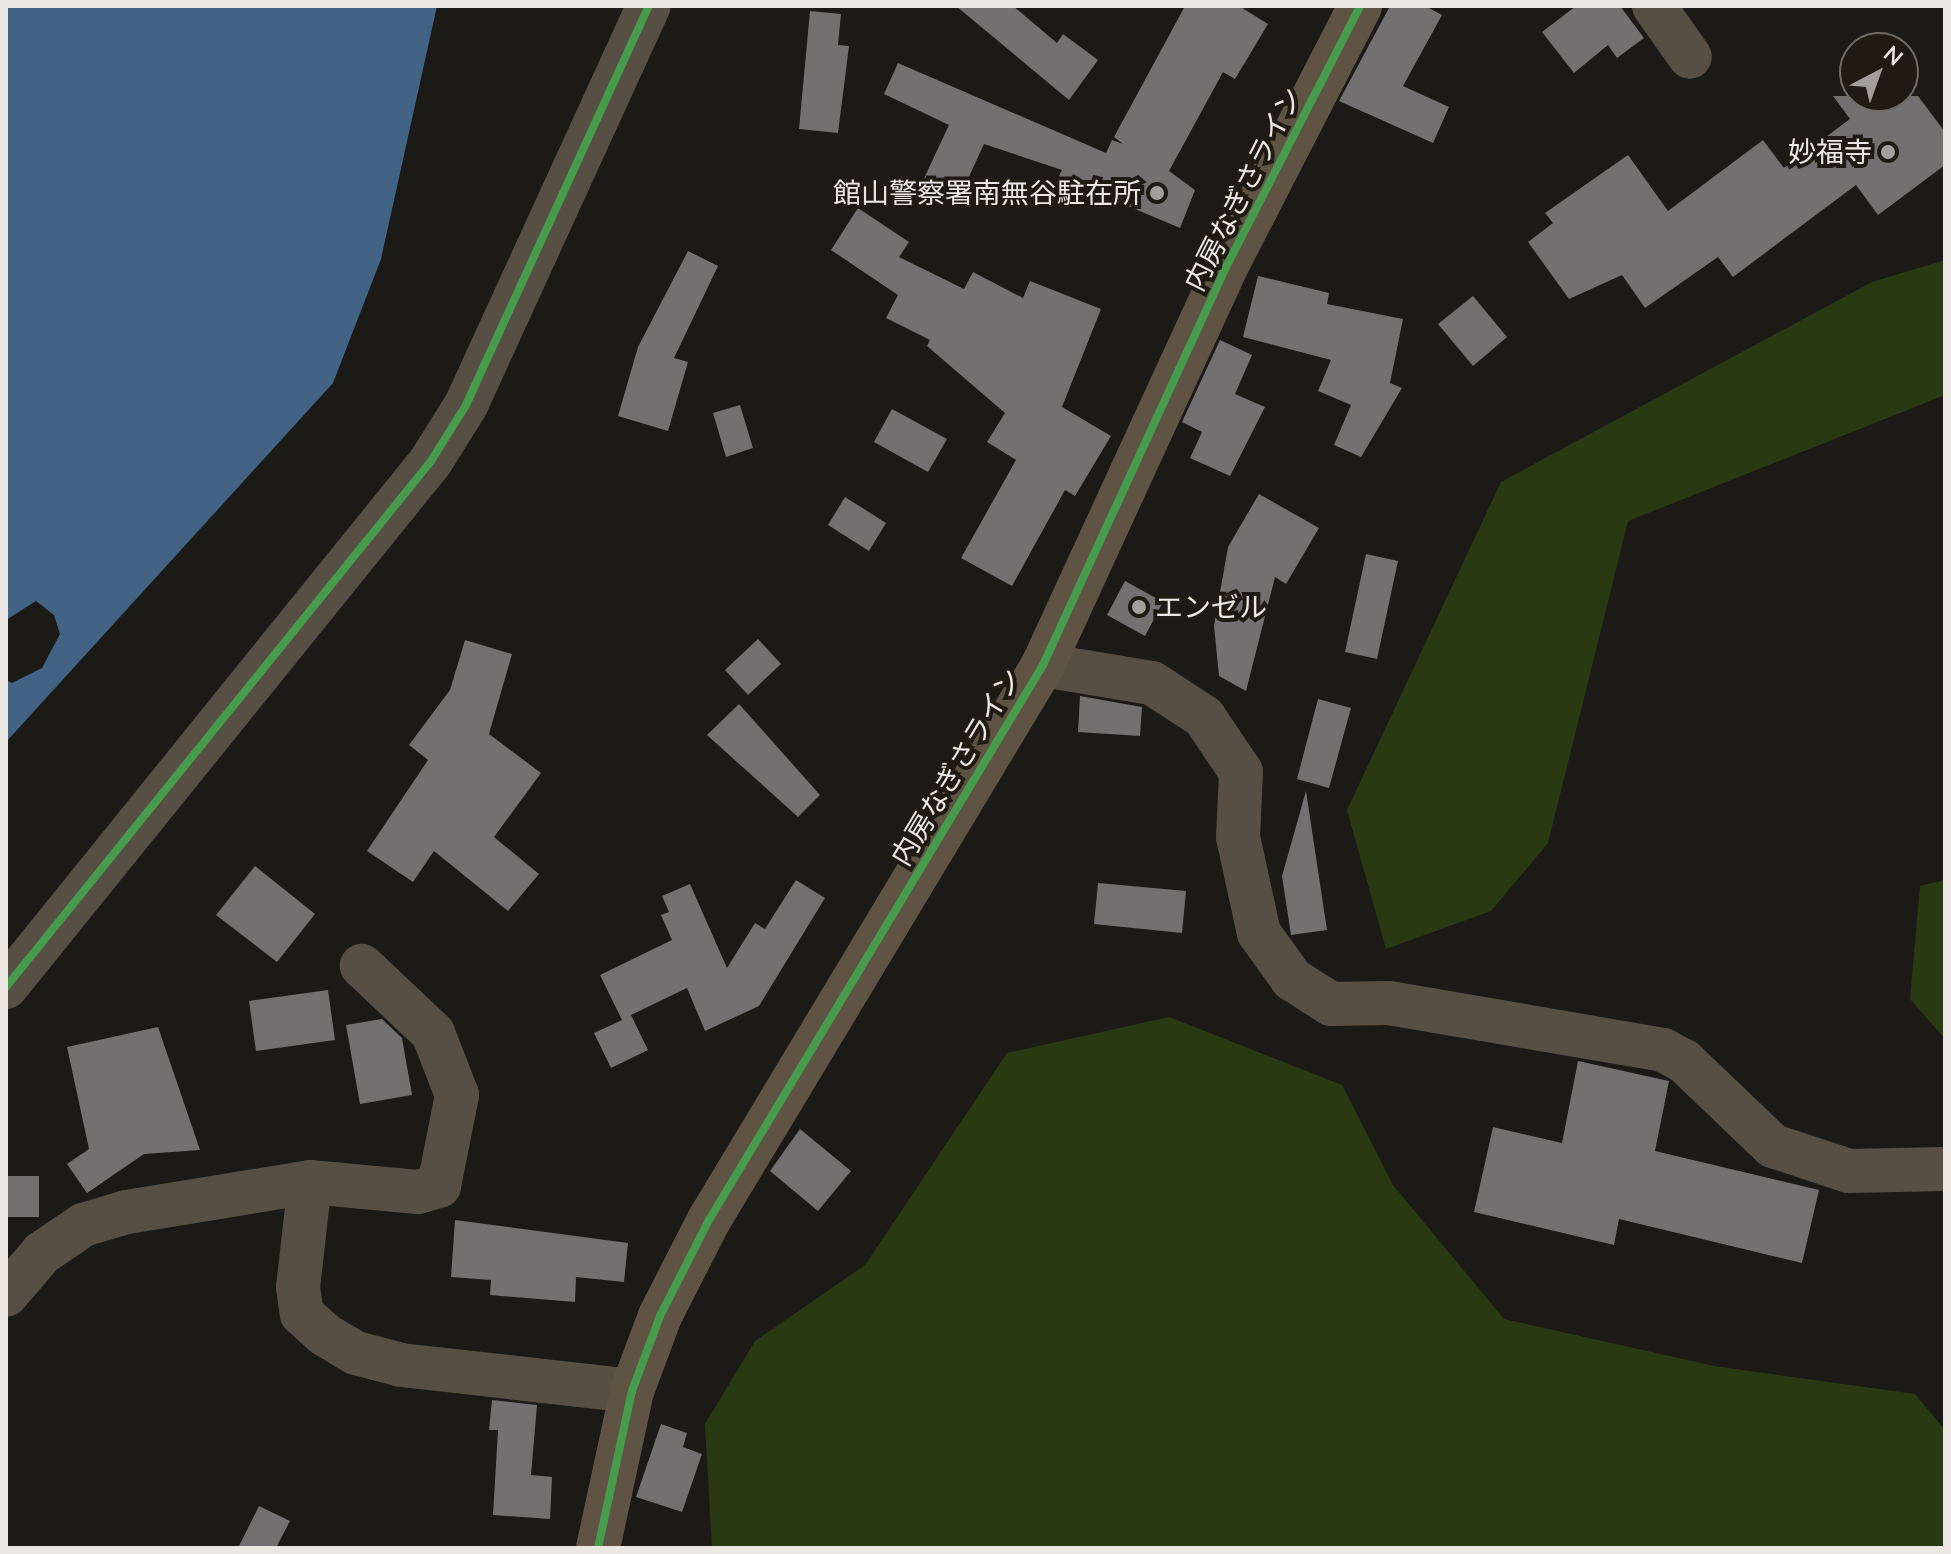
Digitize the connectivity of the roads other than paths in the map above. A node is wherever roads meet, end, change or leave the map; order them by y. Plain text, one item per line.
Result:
1 (649, 6) edge
2 (1360, 6) edge
3 (1654, 6) edge
4 (1690, 57) dead end
5 (1043, 665) junction
6 (362, 966) dead end
7 (6, 987) edge
8 (1945, 1169) edge
9 (310, 1182) junction
10 (6, 1295) edge
11 (632, 1391) junction
12 (598, 1548) edge

1 - 7 street
2 - 5 highway, 内房なぎさライン
3 - 4 street
5 - 8 street
5 - 11 highway, 内房なぎさライン
6 - 9 street
9 - 10 street
9 - 11 street
11 - 12 highway, 内房なぎさライン

